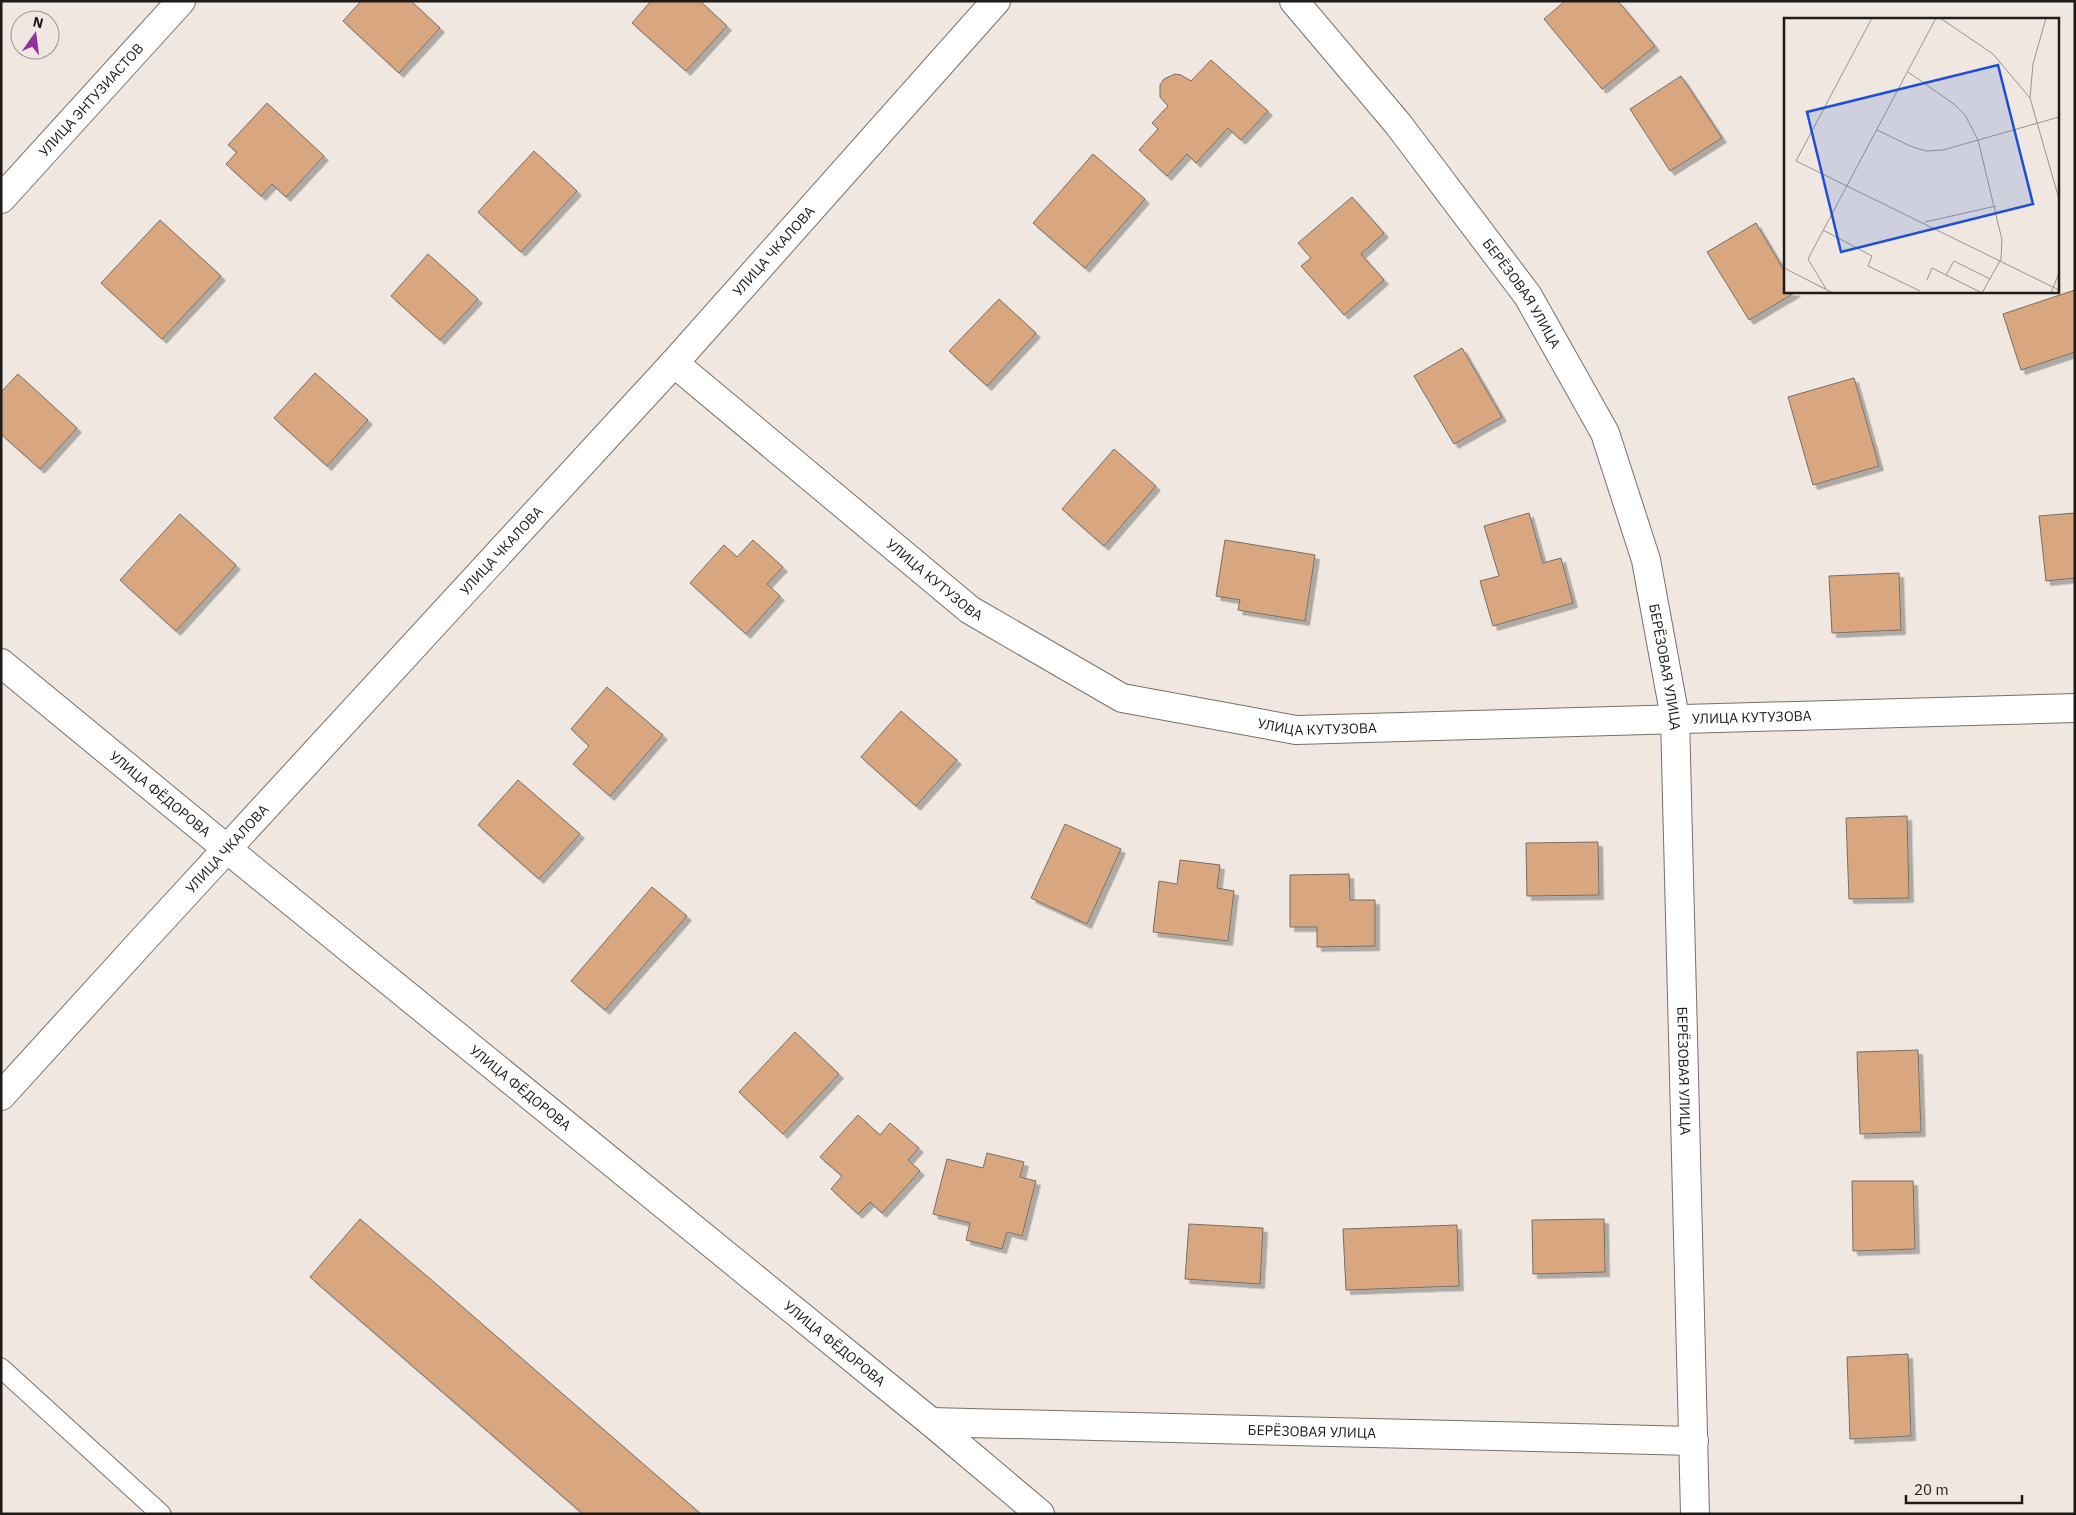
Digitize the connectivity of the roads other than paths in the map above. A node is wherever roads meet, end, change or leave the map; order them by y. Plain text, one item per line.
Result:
1 (181, 1) edge
2 (996, 1) edge
3 (1294, 1) edge
4 (1, 199) edge
5 (674, 363) junction
6 (1, 663) edge
7 (2075, 708) edge
8 (1674, 718) junction
9 (227, 849) junction
10 (1, 1096) edge
11 (1, 1368) edge
12 (931, 1422) junction
13 (1694, 1441) junction
14 (161, 1514) edge
15 (1040, 1514) edge
16 (1695, 1514) edge

1 - 4 street, УЛИЦА ЭНТУЗИАСТОВ
2 - 5 street, УЛИЦА ЧКАЛОВА
3 - 8 street, БЕРЁЗОВАЯ УЛИЦА
5 - 8 street, УЛИЦА КУТУЗОВА
5 - 9 street, УЛИЦА ЧКАЛОВА
6 - 9 street, УЛИЦА ФЁДОРОВА
7 - 8 street, УЛИЦА КУТУЗОВА
8 - 13 street, БЕРЁЗОВАЯ УЛИЦА
9 - 10 street, УЛИЦА ЧКАЛОВА
9 - 12 street, УЛИЦА ФЁДОРОВА
11 - 14 lane
12 - 13 street, БЕРЁЗОВАЯ УЛИЦА
12 - 15 street, УЛИЦА ФЁДОРОВА
13 - 16 street, БЕРЁЗОВАЯ УЛИЦА

